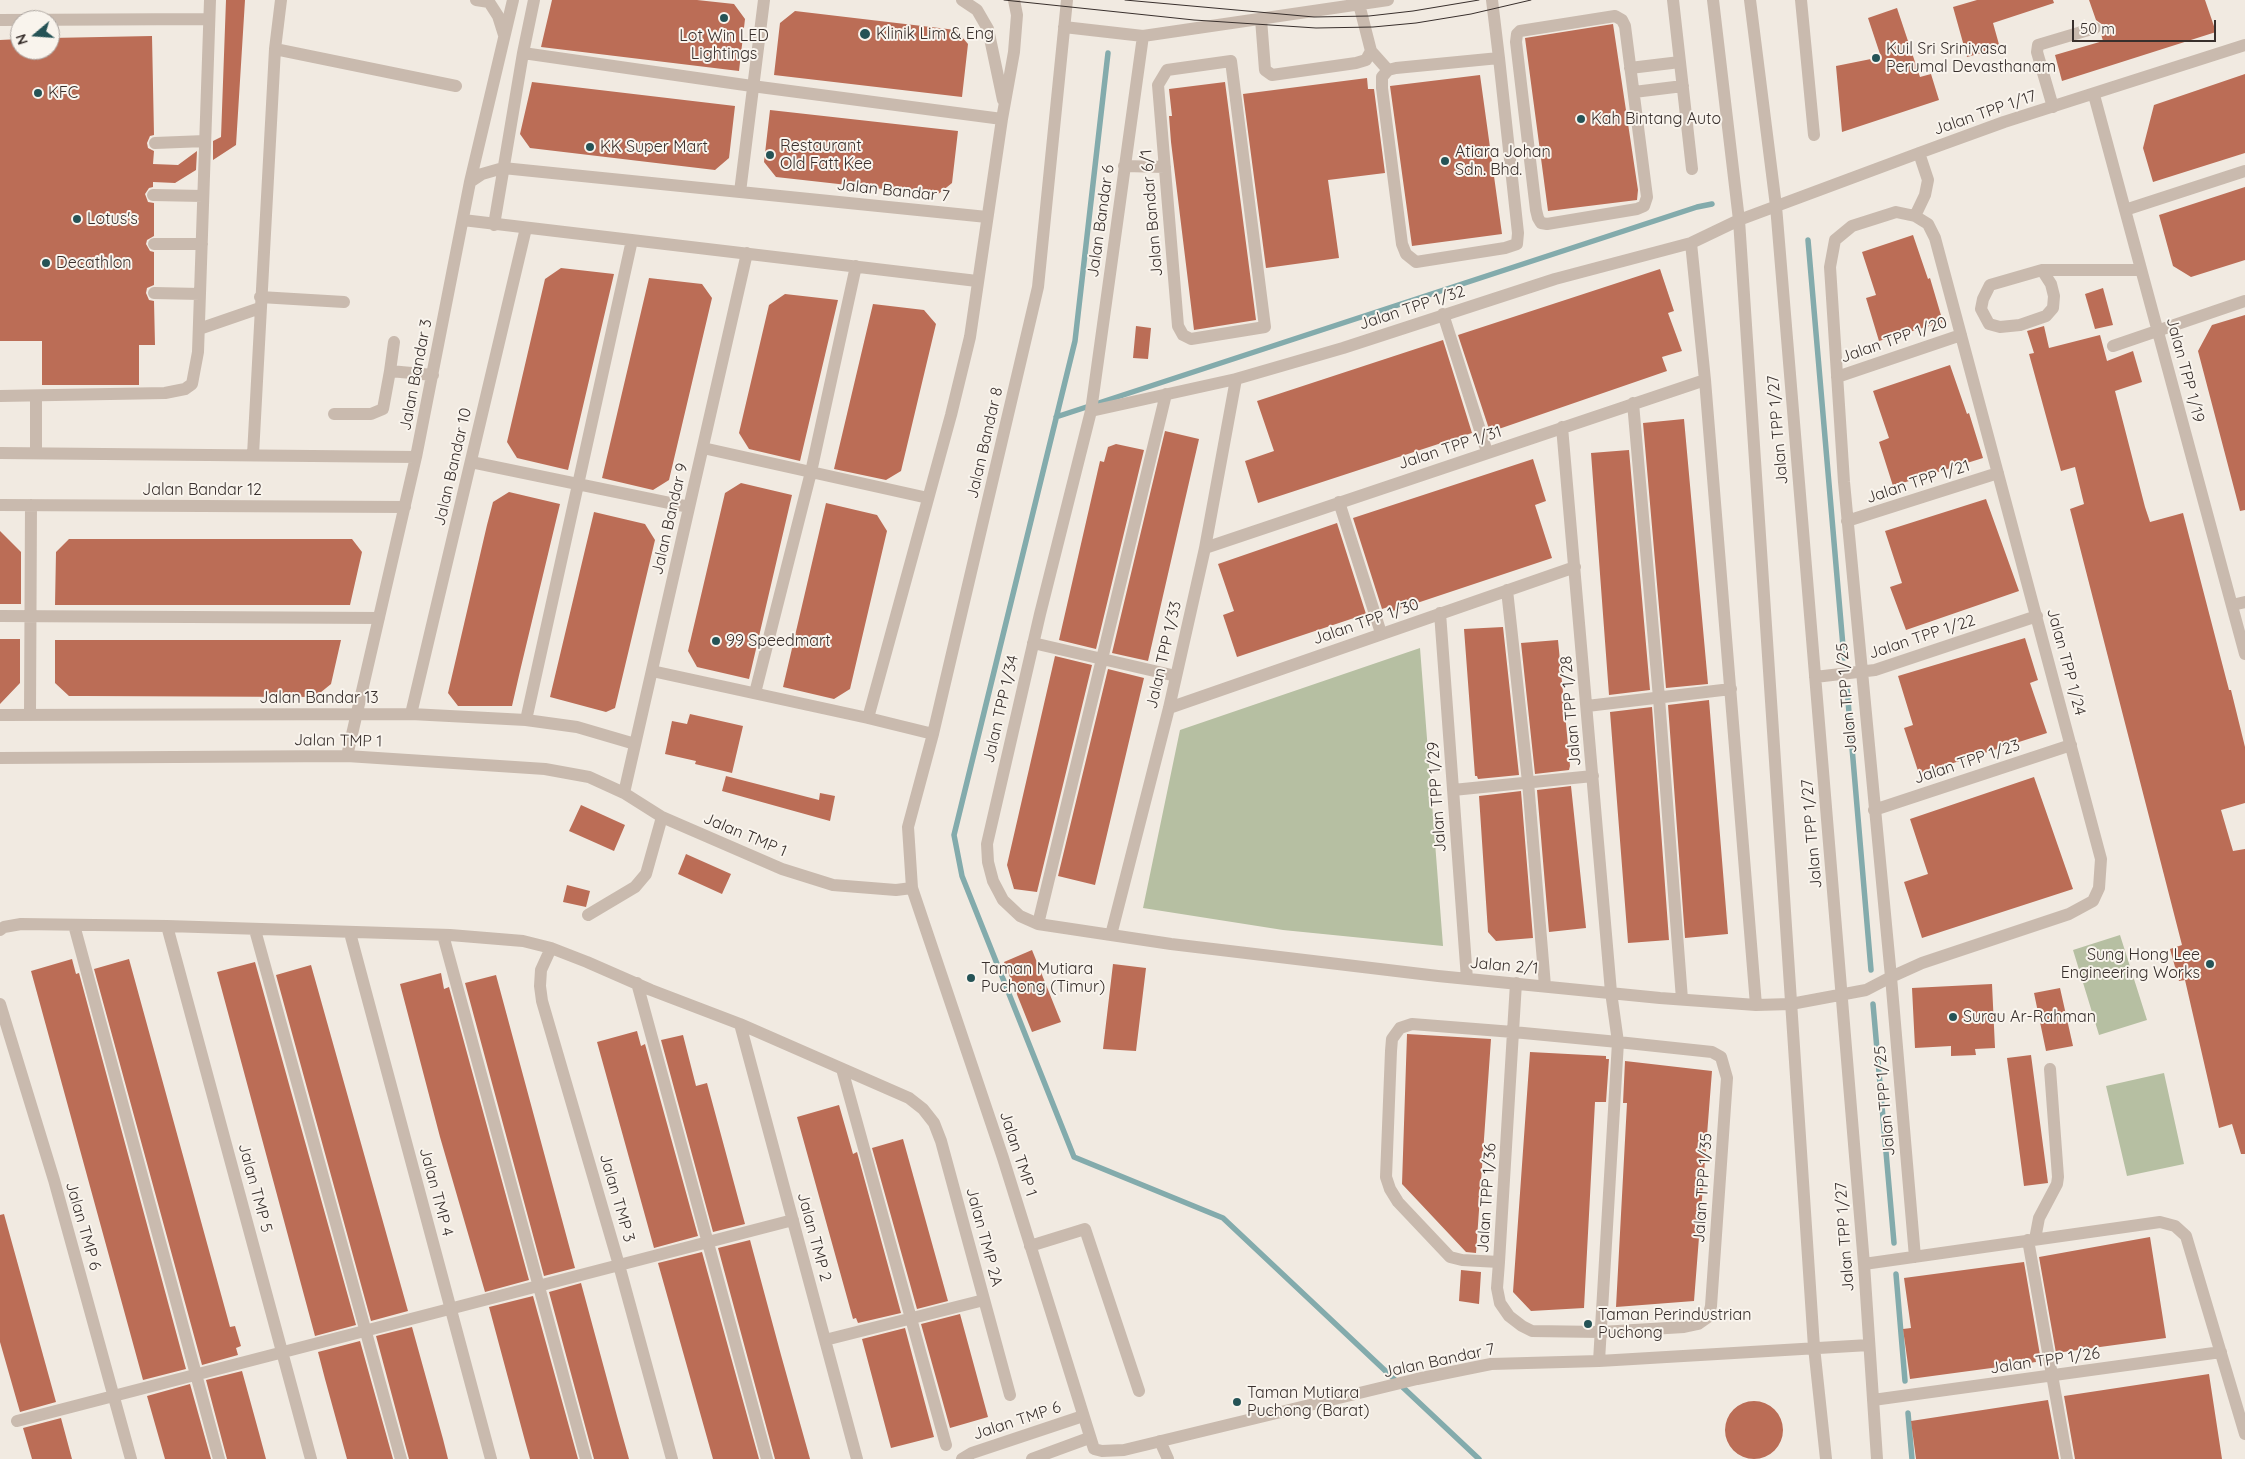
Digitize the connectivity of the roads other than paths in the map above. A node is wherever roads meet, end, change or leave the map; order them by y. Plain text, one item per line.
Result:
1 (210, 0) edge
2 (280, 0) edge
3 (476, 0) edge
4 (513, 0) edge
5 (534, 0) edge
6 (764, 0) edge
7 (962, 0) edge
8 (1014, 0) edge
9 (1067, 0) edge
10 (1388, 0) edge
11 (1492, 0) edge
12 (1673, 0) edge
13 (1713, 0) edge
14 (1750, 0) edge
15 (1801, 0) edge
16 (1359, 4) junction
17 (1261, 18) junction
18 (209, 19) junction
19 (0, 20) edge
20 (1064, 27) junction
21 (2096, 28) dead end
22 (1143, 36) junction
23 (504, 38) junction
24 (2245, 46) edge
25 (275, 49) junction
26 (1371, 51) junction
27 (523, 53) junction
28 (1499, 58) junction
29 (1680, 62) junction
30 (1630, 68) junction
31 (1388, 70) junction
32 (456, 86) dead end
33 (752, 86) junction
34 (1682, 86) junction
35 (1634, 92) junction
36 (2094, 95) junction
37 (2054, 107) junction
38 (1003, 113) junction
39 (1814, 135) dead end
40 (205, 141) junction
41 (155, 143) dead end
42 (1919, 153) junction
43 (1124, 166) junction
44 (1165, 167) junction
45 (503, 168) junction
46 (1692, 169) dead end
47 (2245, 171) edge
48 (470, 182) junction
49 (740, 192) junction
50 (154, 195) dead end
51 (203, 196) junction
52 (1776, 206) junction
53 (2125, 210) junction
54 (1915, 216) junction
55 (987, 217) junction
56 (463, 220) junction
57 (1739, 220) junction
58 (1928, 224) joint
59 (494, 225) junction
60 (526, 228) junction
61 (632, 240) junction
62 (1691, 243) junction
63 (154, 244) dead end
64 (202, 244) junction
65 (747, 253) junction
66 (856, 266) junction
67 (2042, 270) junction
68 (2141, 270) junction
69 (977, 281) junction
70 (154, 292) dead end
71 (200, 294) junction
72 (2245, 301) edge
73 (260, 302) junction
74 (344, 302) dead end
75 (1443, 314) junction
76 (199, 329) junction
77 (2157, 330) junction
78 (1961, 335) junction
79 (394, 342) dead end
80 (2113, 346) dead end
81 (390, 371) junction
82 (433, 375) junction
83 (1837, 377) junction
84 (1236, 379) junction
85 (1705, 380) junction
86 (1166, 394) junction
87 (0, 396) edge
88 (36, 396) junction
89 (1633, 403) junction
90 (1091, 411) junction
91 (334, 414) dead end
92 (1562, 427) junction
93 (703, 448) junction
94 (36, 452) junction
95 (1487, 452) junction
96 (0, 453) edge
97 (253, 455) junction
98 (416, 457) junction
99 (471, 462) junction
100 (811, 472) junction
101 (1998, 473) junction
102 (578, 484) junction
103 (928, 498) junction
104 (1339, 502) junction
105 (0, 505) edge
106 (31, 505) junction
107 (405, 506) junction
108 (690, 507) junction
109 (1847, 522) junction
110 (1205, 548) junction
111 (1575, 567) junction
112 (1507, 590) junction
113 (2245, 602) edge
114 (2232, 605) junction
115 (1440, 613) junction
116 (0, 616) edge
117 (30, 616) junction
118 (2036, 616) junction
119 (379, 618) junction
120 (1381, 633) junction
121 (1033, 643) junction
122 (2245, 654) edge
123 (1102, 658) junction
124 (652, 671) junction
125 (1860, 672) junction
126 (1176, 676) junction
127 (1815, 677) junction
128 (1730, 689) junction
129 (755, 693) junction
130 (1659, 698) junction
131 (1587, 706) junction
132 (1169, 708) junction
133 (30, 714) junction
134 (357, 714) junction
135 (410, 714) junction
136 (0, 715) edge
137 (868, 718) junction
138 (526, 720) junction
139 (933, 734) junction
140 (635, 744) junction
141 (2071, 745) junction
142 (347, 756) junction
143 (0, 758) edge
144 (1593, 776) junction
145 (1528, 782) junction
146 (1453, 790) junction
147 (624, 793) junction
148 (1874, 810) junction
149 (662, 817) junction
150 (912, 888) junction
151 (588, 915) dead end
152 (1038, 924) junction
153 (74, 925) junction
154 (167, 926) junction
155 (0, 930) edge
156 (255, 930) junction
157 (350, 933) junction
158 (443, 935) junction
159 (1111, 935) junction
160 (551, 948) junction
161 (1891, 977) junction
162 (1467, 979) junction
163 (637, 983) junction
164 (1516, 983) junction
165 (1545, 986) junction
166 (1612, 992) junction
167 (1842, 995) junction
168 (1682, 1000) junction
169 (0, 1004) edge
170 (1791, 1004) junction
171 (1756, 1005) junction
172 (740, 1024) junction
173 (1513, 1032) junction
174 (1618, 1042) junction
175 (842, 1068) junction
176 (2050, 1069) dead end
177 (793, 1220) junction
178 (2032, 1240) junction
179 (708, 1242) junction
180 (1030, 1246) junction
181 (1915, 1257) junction
182 (1499, 1262) junction
183 (1864, 1264) junction
184 (619, 1265) junction
185 (539, 1286) junction
186 (984, 1300) junction
187 (450, 1309) junction
188 (911, 1318) junction
189 (366, 1331) junction
190 (1601, 1332) junction
191 (825, 1340) junction
192 (1869, 1345) junction
193 (1814, 1346) junction
194 (282, 1352) junction
195 (2221, 1352) junction
196 (1599, 1361) junction
197 (196, 1375) junction
198 (2052, 1376) junction
199 (1139, 1391) dead end
200 (1010, 1395) dead end
201 (114, 1396) junction
202 (1873, 1400) junction
203 (1083, 1416) junction
204 (17, 1421) dead end
205 (2245, 1434) edge
206 (1089, 1438) junction
207 (1160, 1441) junction
208 (946, 1445) dead end
209 (1061, 1453) edge
210 (1112, 1455) edge
211 (131, 1459) edge
212 (219, 1459) edge
213 (311, 1459) edge
214 (401, 1459) edge
215 (491, 1459) edge
216 (586, 1459) edge
217 (672, 1459) edge
218 (767, 1459) edge
219 (857, 1459) edge
220 (962, 1459) edge
221 (1032, 1459) edge
222 (1168, 1459) edge
223 (1826, 1459) edge
224 (1877, 1459) edge
225 (2067, 1459) edge

1 - 18 street
2 - 25 street
3 - 23 street
4 - 23 street, Jalan Bandar 3
5 - 27 street
6 - 33 street
7 - 38 street
8 - 38 street
9 - 20 street, Jalan Bandar 8
10 - 16 street
11 - 28 street
12 - 29 street
13 - 57 street, Jalan TPP 1/27
14 - 52 street, Jalan TPP 1/27
15 - 39 street
16 - 17 street
16 - 26 street
17 - 22 street
17 - 26 street
18 - 19 street
18 - 40 street
20 - 22 street
20 - 139 street, Jalan Bandar 8
21 - 37 street
22 - 43 street, Jalan Bandar 6
23 - 48 street, Jalan Bandar 3
24 - 36 street, Jalan TPP 1/17
25 - 32 street
25 - 73 street
26 - 31 street
27 - 33 street
27 - 45 street
28 - 31 street
28 - 31 street
29 - 30 street
29 - 34 street
30 - 35 street
30 - 35 street
33 - 38 street
33 - 49 street
34 - 35 street
34 - 46 street
36 - 37 street, Jalan TPP 1/17
36 - 53 street, Jalan TPP 1/19
37 - 42 street, Jalan TPP 1/17
38 - 55 street
40 - 41 street
40 - 51 street
42 - 52 street, Jalan TPP 1/17
42 - 54 street
43 - 44 street
43 - 90 street, Jalan Bandar 6
44 - 44 street, Jalan Bandar 6/1
45 - 48 street, Jalan Bandar 7
45 - 49 street, Jalan Bandar 7
45 - 59 street
47 - 53 street
48 - 56 street, Jalan Bandar 3
49 - 55 street, Jalan Bandar 7
50 - 51 street
51 - 64 street
52 - 57 street, Jalan TPP 1/17
52 - 127 street, Jalan TPP 1/27
53 - 68 street, Jalan TPP 1/19
54 - 58 street, Jalan TPP 1/25
54 - 83 street, Jalan TPP 1/25
55 - 69 street
56 - 59 street
56 - 82 street, Jalan Bandar 3
57 - 62 street, Jalan TPP 1/32
57 - 170 street, Jalan TPP 1/27
58 - 78 street, Jalan TPP 1/24
59 - 60 street
60 - 61 street
60 - 99 street, Jalan Bandar 10
61 - 65 street
61 - 102 street
62 - 75 street, Jalan TPP 1/32
62 - 85 street
63 - 64 street
64 - 71 street
65 - 66 street
65 - 93 street, Jalan Bandar 9
66 - 69 street
66 - 100 street
67 - 67 street
67 - 68 street
68 - 77 street, Jalan TPP 1/19
69 - 103 street
70 - 71 street
71 - 76 street
72 - 77 street
73 - 74 street
73 - 76 street
73 - 97 street
75 - 84 street, Jalan TPP 1/32
75 - 95 street
76 - 88 street
77 - 80 street
77 - 114 street, Jalan TPP 1/19
78 - 83 street, Jalan TPP 1/20
78 - 101 street, Jalan TPP 1/24
79 - 81 street
81 - 82 street
81 - 91 street
82 - 98 street, Jalan Bandar 3
83 - 109 street, Jalan TPP 1/25
84 - 86 street, Jalan TPP 1/32
84 - 110 street, Jalan TPP 1/33
85 - 89 street, Jalan TPP 1/31
85 - 128 street
86 - 90 street, Jalan TPP 1/32
86 - 123 street
87 - 88 street
88 - 94 street
89 - 92 street, Jalan TPP 1/31
89 - 130 street
90 - 121 street, Jalan TPP 1/34
92 - 95 street, Jalan TPP 1/31
92 - 111 street, Jalan TPP 1/28
93 - 100 street
93 - 108 street, Jalan Bandar 9
94 - 96 street
94 - 97 street
95 - 104 street, Jalan TPP 1/31
97 - 98 street
98 - 107 street, Jalan Bandar 3
99 - 102 street
99 - 135 street, Jalan Bandar 10
100 - 103 street
100 - 129 street
101 - 109 street, Jalan TPP 1/21
101 - 118 street, Jalan TPP 1/24
102 - 108 street
102 - 138 street
103 - 137 street
104 - 110 street, Jalan TPP 1/31
104 - 120 street
105 - 106 street, Jalan Bandar 12
106 - 107 street, Jalan Bandar 12
106 - 117 street
107 - 119 street, Jalan Bandar 3
108 - 124 street, Jalan Bandar 9
109 - 125 street, Jalan TPP 1/25
110 - 126 street, Jalan TPP 1/33
111 - 112 street, Jalan TPP 1/30
111 - 131 street, Jalan TPP 1/28
112 - 115 street, Jalan TPP 1/30
112 - 145 street
113 - 114 street
114 - 122 street, Jalan TPP 1/19
115 - 120 street, Jalan TPP 1/30
115 - 146 street, Jalan TPP 1/29
116 - 117 street
117 - 119 street
117 - 133 street
118 - 125 street, Jalan TPP 1/22
118 - 141 street, Jalan TPP 1/24
119 - 134 street, Jalan Bandar 3
120 - 132 street, Jalan TPP 1/30
121 - 123 street
121 - 152 street, Jalan TPP 1/34
123 - 126 street
123 - 152 street
124 - 129 street
124 - 140 street, Jalan Bandar 9
125 - 127 street, Jalan TPP 1/22
125 - 148 street, Jalan TPP 1/25
126 - 132 street, Jalan TPP 1/33
127 - 167 street, Jalan TPP 1/27
128 - 130 street
128 - 171 street
129 - 137 street
130 - 131 street
130 - 168 street
131 - 144 street, Jalan TPP 1/28
132 - 159 street, Jalan TPP 1/33
133 - 134 street, Jalan Bandar 13
133 - 136 street, Jalan Bandar 13
134 - 135 street, Jalan Bandar 13
134 - 142 street, Jalan Bandar 3
135 - 138 street, Jalan Bandar 13
137 - 139 street
138 - 140 street, Jalan Bandar 13
139 - 150 street, Jalan Bandar 8
140 - 147 street, Jalan Bandar 9
141 - 148 street, Jalan TPP 1/23
141 - 161 street, Jalan TPP 1/24
142 - 143 street, Jalan TMP 1
142 - 147 street, Jalan TMP 1
144 - 145 street
144 - 166 street, Jalan TPP 1/28
145 - 146 street
145 - 165 street
146 - 162 street, Jalan TPP 1/29
147 - 149 street, Jalan TMP 1
148 - 161 street, Jalan TPP 1/25
149 - 150 street, Jalan TMP 1
149 - 151 street
150 - 180 street, Jalan TMP 1
152 - 159 street, Jalan TPP 1/34
153 - 154 street, Jalan TMP 2A
153 - 155 street, Jalan TMP 2A
153 - 197 street
154 - 156 street, Jalan TMP 2A
154 - 194 street, Jalan TMP 5
156 - 157 street, Jalan TMP 2A
156 - 189 street
157 - 158 street, Jalan TMP 2A
157 - 187 street, Jalan TMP 4
158 - 160 street, Jalan TMP 2A
158 - 185 street
159 - 162 street, Jalan 2/1
160 - 163 street, Jalan TMP 2A
160 - 184 street, Jalan TMP 3
161 - 167 street, Jalan 2/1
161 - 181 street, Jalan TPP 1/25
162 - 164 street, Jalan 2/1
163 - 172 street, Jalan TMP 2A
163 - 179 street
164 - 165 street, Jalan 2/1
164 - 173 street, Jalan TPP 1/36
165 - 166 street, Jalan 2/1
166 - 168 street, Jalan 2/1
166 - 174 street, Jalan TPP 1/28
167 - 170 street, Jalan 2/1
167 - 183 street, Jalan TPP 1/27
168 - 171 street, Jalan 2/1
169 - 201 street, Jalan TMP 6
170 - 171 street, Jalan 2/1
170 - 193 street, Jalan TPP 1/27
172 - 175 street, Jalan TMP 2A
172 - 177 street, Jalan TMP 2
173 - 174 street
173 - 182 street, Jalan TPP 1/36
173 - 182 street
174 - 190 street, Jalan TPP 1/28
174 - 190 street, Jalan TPP 1/35
175 - 186 street, Jalan TMP 2A
175 - 188 street
176 - 178 street
177 - 179 street
177 - 191 street, Jalan TMP 2
178 - 181 street
178 - 195 street
178 - 198 street
179 - 184 street
179 - 218 street
180 - 199 street
180 - 203 street, Jalan TMP 1
181 - 183 street
182 - 190 street, Jalan TPP 1/36
183 - 192 street, Jalan TPP 1/27
184 - 185 street
184 - 217 street, Jalan TMP 3
185 - 187 street
185 - 216 street
186 - 188 street
186 - 200 street, Jalan TMP 2A
187 - 189 street
187 - 215 street, Jalan TMP 4
188 - 191 street
188 - 208 street
189 - 194 street
189 - 214 street
190 - 196 street, Jalan TPP 1/28
191 - 219 street, Jalan TMP 2
192 - 193 street, Jalan Bandar 7
192 - 202 street, Jalan TPP 1/27
193 - 196 street, Jalan Bandar 7
193 - 223 street, Jalan TPP 1/27
194 - 197 street
194 - 213 street, Jalan TMP 5
195 - 198 street, Jalan TPP 1/26
195 - 205 street
196 - 207 street, Jalan Bandar 7
197 - 201 street
197 - 212 street
198 - 202 street, Jalan TPP 1/26
198 - 225 street
201 - 204 street
201 - 211 street, Jalan TMP 6
202 - 224 street, Jalan TPP 1/27
203 - 206 street, Jalan TMP 1
203 - 220 street, Jalan TMP 6
206 - 209 street
206 - 210 street, Jalan Bandar 7
207 - 210 street, Jalan Bandar 7
207 - 222 street
209 - 221 street

